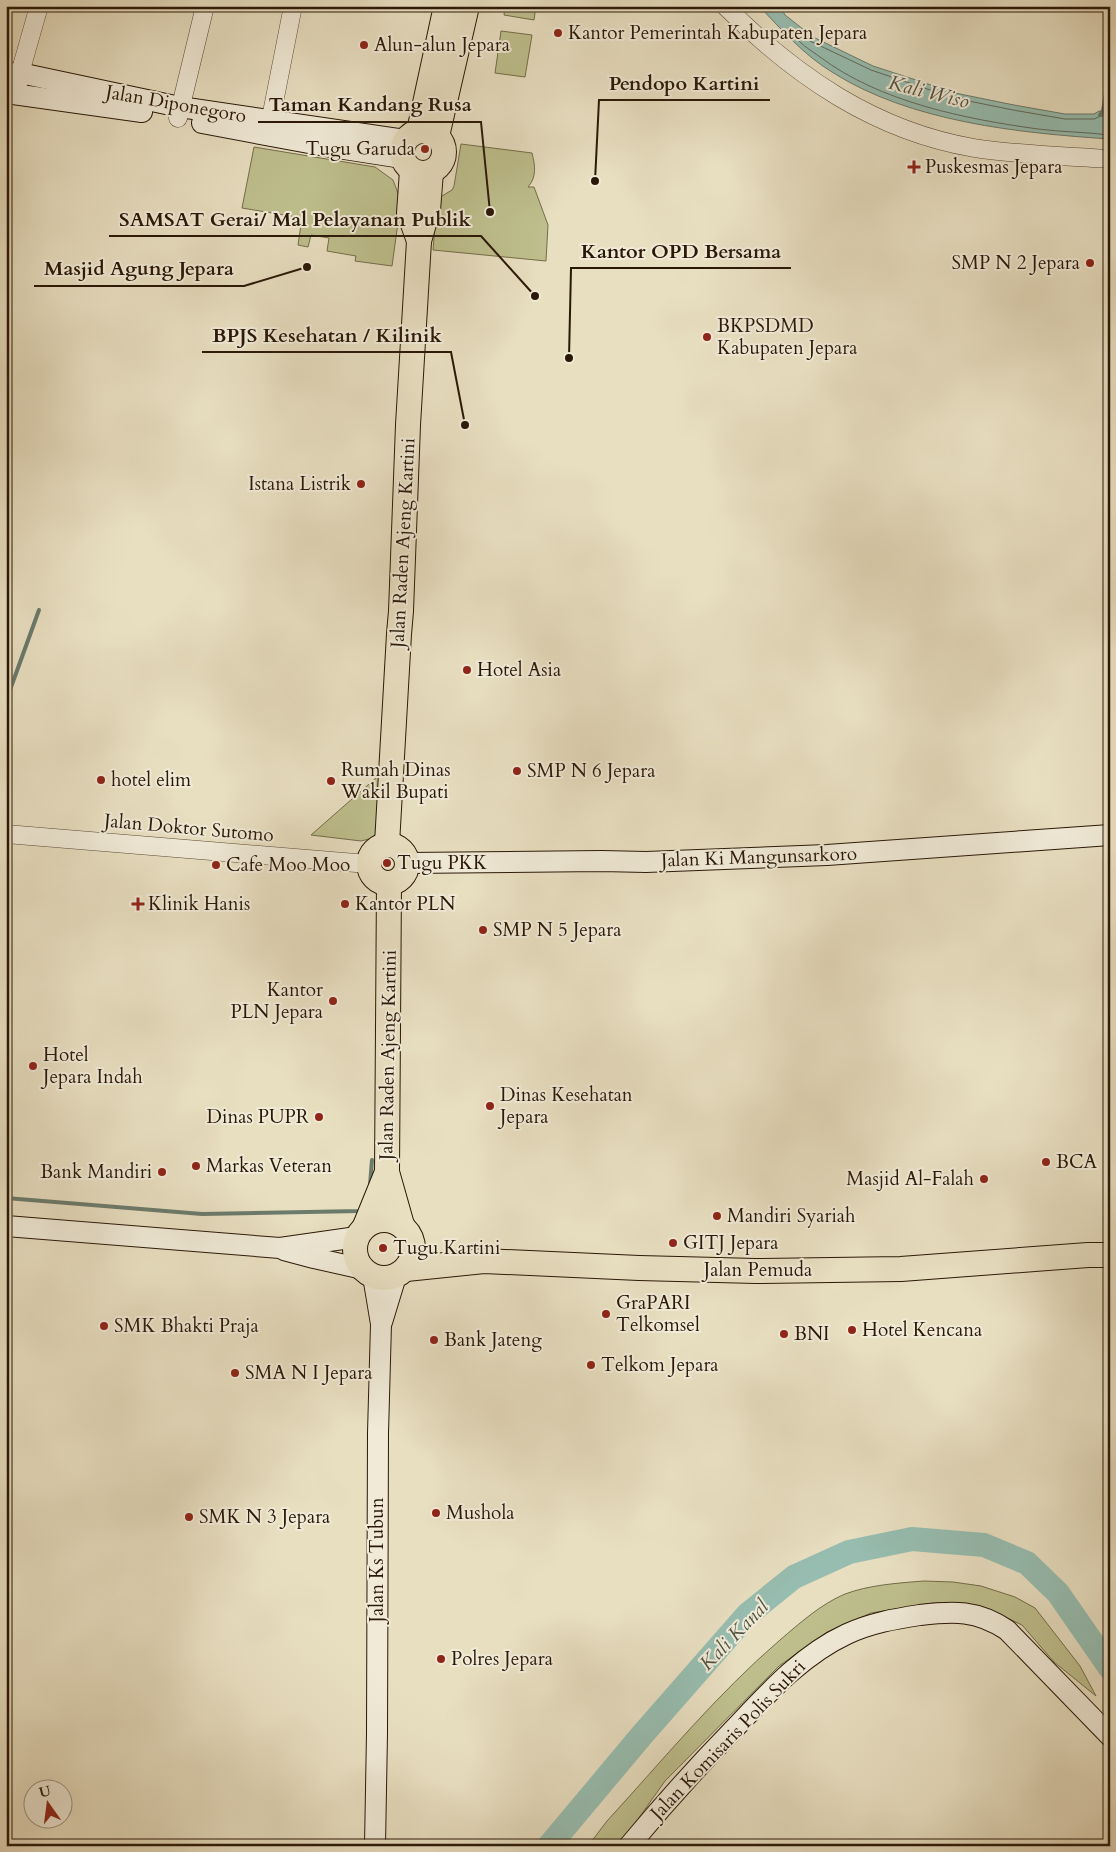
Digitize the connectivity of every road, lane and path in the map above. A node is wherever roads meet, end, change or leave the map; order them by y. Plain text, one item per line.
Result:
1 (39, 6) edge
2 (205, 6) edge
3 (293, 6) edge
4 (446, 6) edge
5 (466, 6) edge
6 (725, 6) edge
7 (13, 74) edge
8 (11, 93) edge
9 (179, 112) junction
10 (269, 128) junction
11 (418, 151) junction
12 (1110, 159) edge
13 (6, 834) edge
14 (1110, 835) edge
15 (387, 844) junction
16 (407, 863) junction
17 (368, 864) junction
18 (390, 883) junction
19 (387, 1172) junction
20 (402, 1225) junction
21 (6, 1226) edge
22 (361, 1231) junction
23 (414, 1247) junction
24 (280, 1248) junction
25 (1110, 1255) edge
26 (484, 1261) junction
27 (368, 1272) junction
28 (401, 1272) junction
29 (381, 1324) junction
30 (1110, 1736) edge
31 (375, 1846) edge
32 (628, 1846) edge

1 - 7 street
2 - 9 street
3 - 10 street
4 - 11 highway, Jalan Raden Ajeng Kartini
5 - 11 highway, Jalan Raden Ajeng Kartini
6 - 12 street
7 - 8 street
7 - 9 main road, Jalan Diponegoro
8 - 9 main road, Jalan Diponegoro
9 - 10 main road, Jalan Diponegoro
10 - 11 main road, Jalan Diponegoro
11 - 15 highway, Jalan Raden Ajeng Kartini
13 - 17 street, Jalan Doktor Sutomo
14 - 16 main road, Jalan Ki Mangunsarkoro
15 - 16 highway
15 - 17 highway
16 - 18 highway
17 - 18 highway
18 - 19 highway, Jalan Raden Ajeng Kartini
19 - 20 highway, Jalan Raden Ajeng Kartini
19 - 22 highway
20 - 22 highway
20 - 23 highway
21 - 24 main road
22 - 24 main road
22 - 27 highway
23 - 26 highway
23 - 28 highway
24 - 27 main road
25 - 26 highway, Jalan Pemuda
26 - 28 highway, Jalan Pemuda
27 - 28 highway
27 - 29 main road, Jalan Ks Tubun
28 - 29 main road
29 - 31 main road, Jalan Ks Tubun
30 - 32 main road, Jalan Komisaris Polis Sukri

